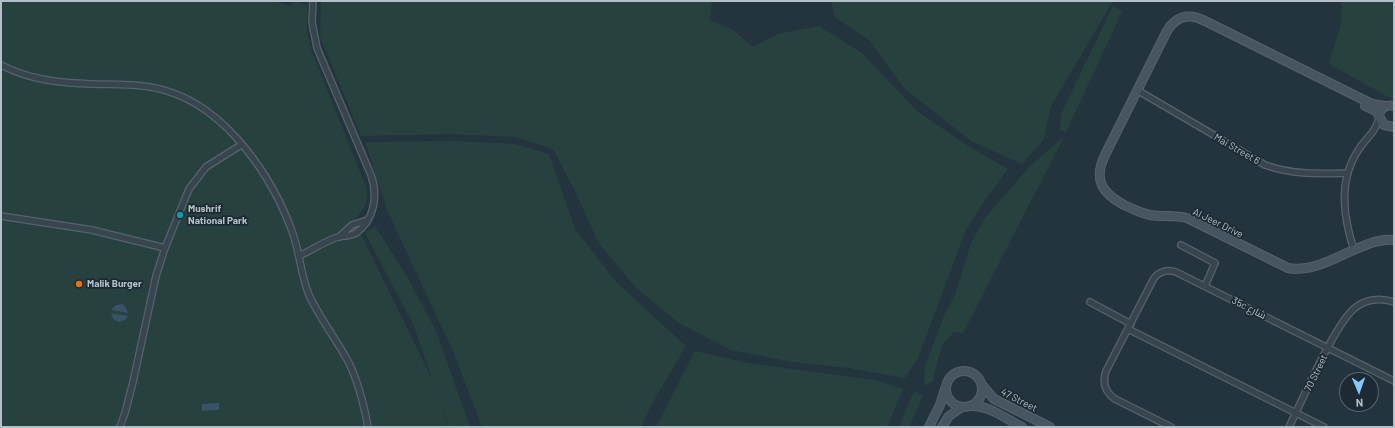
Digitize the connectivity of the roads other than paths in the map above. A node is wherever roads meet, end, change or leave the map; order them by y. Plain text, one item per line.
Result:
1 (313, 1) edge
2 (1167, 31) junction
3 (1, 65) edge
4 (1137, 90) junction
5 (1390, 106) edge
6 (1379, 117) junction
7 (1392, 127) edge
8 (1373, 133) junction
9 (241, 145) junction
10 (1348, 173) junction
11 (1, 216) edge
12 (367, 220) junction
13 (338, 237) junction
14 (1394, 240) edge
15 (1181, 245) dead end
16 (165, 248) junction
17 (1354, 250) junction
18 (299, 256) junction
19 (1205, 286) junction
20 (1090, 302) dead end
21 (1394, 302) edge
22 (1130, 326) junction
23 (1328, 348) junction
24 (1394, 382) edge
25 (982, 385) junction
26 (946, 388) junction
27 (965, 407) junction
28 (1296, 413) junction
29 (120, 427) edge
30 (368, 427) edge
31 (929, 427) edge
32 (942, 427) edge
33 (1022, 427) edge
34 (1050, 427) edge
35 (1171, 427) edge
36 (1289, 427) edge
37 (1324, 427) edge

1 - 12 street
2 - 4 street, Al Jeer Drive
2 - 5 street, Al Jeer Drive
2 - 6 street
3 - 9 street
4 - 10 street, Mai Street 6
4 - 17 street, Al Jeer Drive
5 - 6 street
6 - 7 street
6 - 8 street
7 - 8 street
8 - 10 street
9 - 16 street
9 - 18 street
10 - 17 street
11 - 16 street
12 - 13 street
12 - 13 street
13 - 18 street
14 - 17 street, Al Jeer Drive
15 - 19 street
16 - 29 street
18 - 30 street
19 - 22 street, 35c شارع
19 - 23 street, 35c شارع
20 - 22 street
21 - 23 street, 70 Street
22 - 28 street
22 - 35 street, 35c شارع
23 - 24 street, 35c شارع
23 - 28 street, 70 Street
25 - 26 street
25 - 27 street
25 - 34 street, 47 Street
26 - 27 street
26 - 31 street
27 - 32 street
27 - 33 street
28 - 36 street, 70 Street
28 - 37 street

